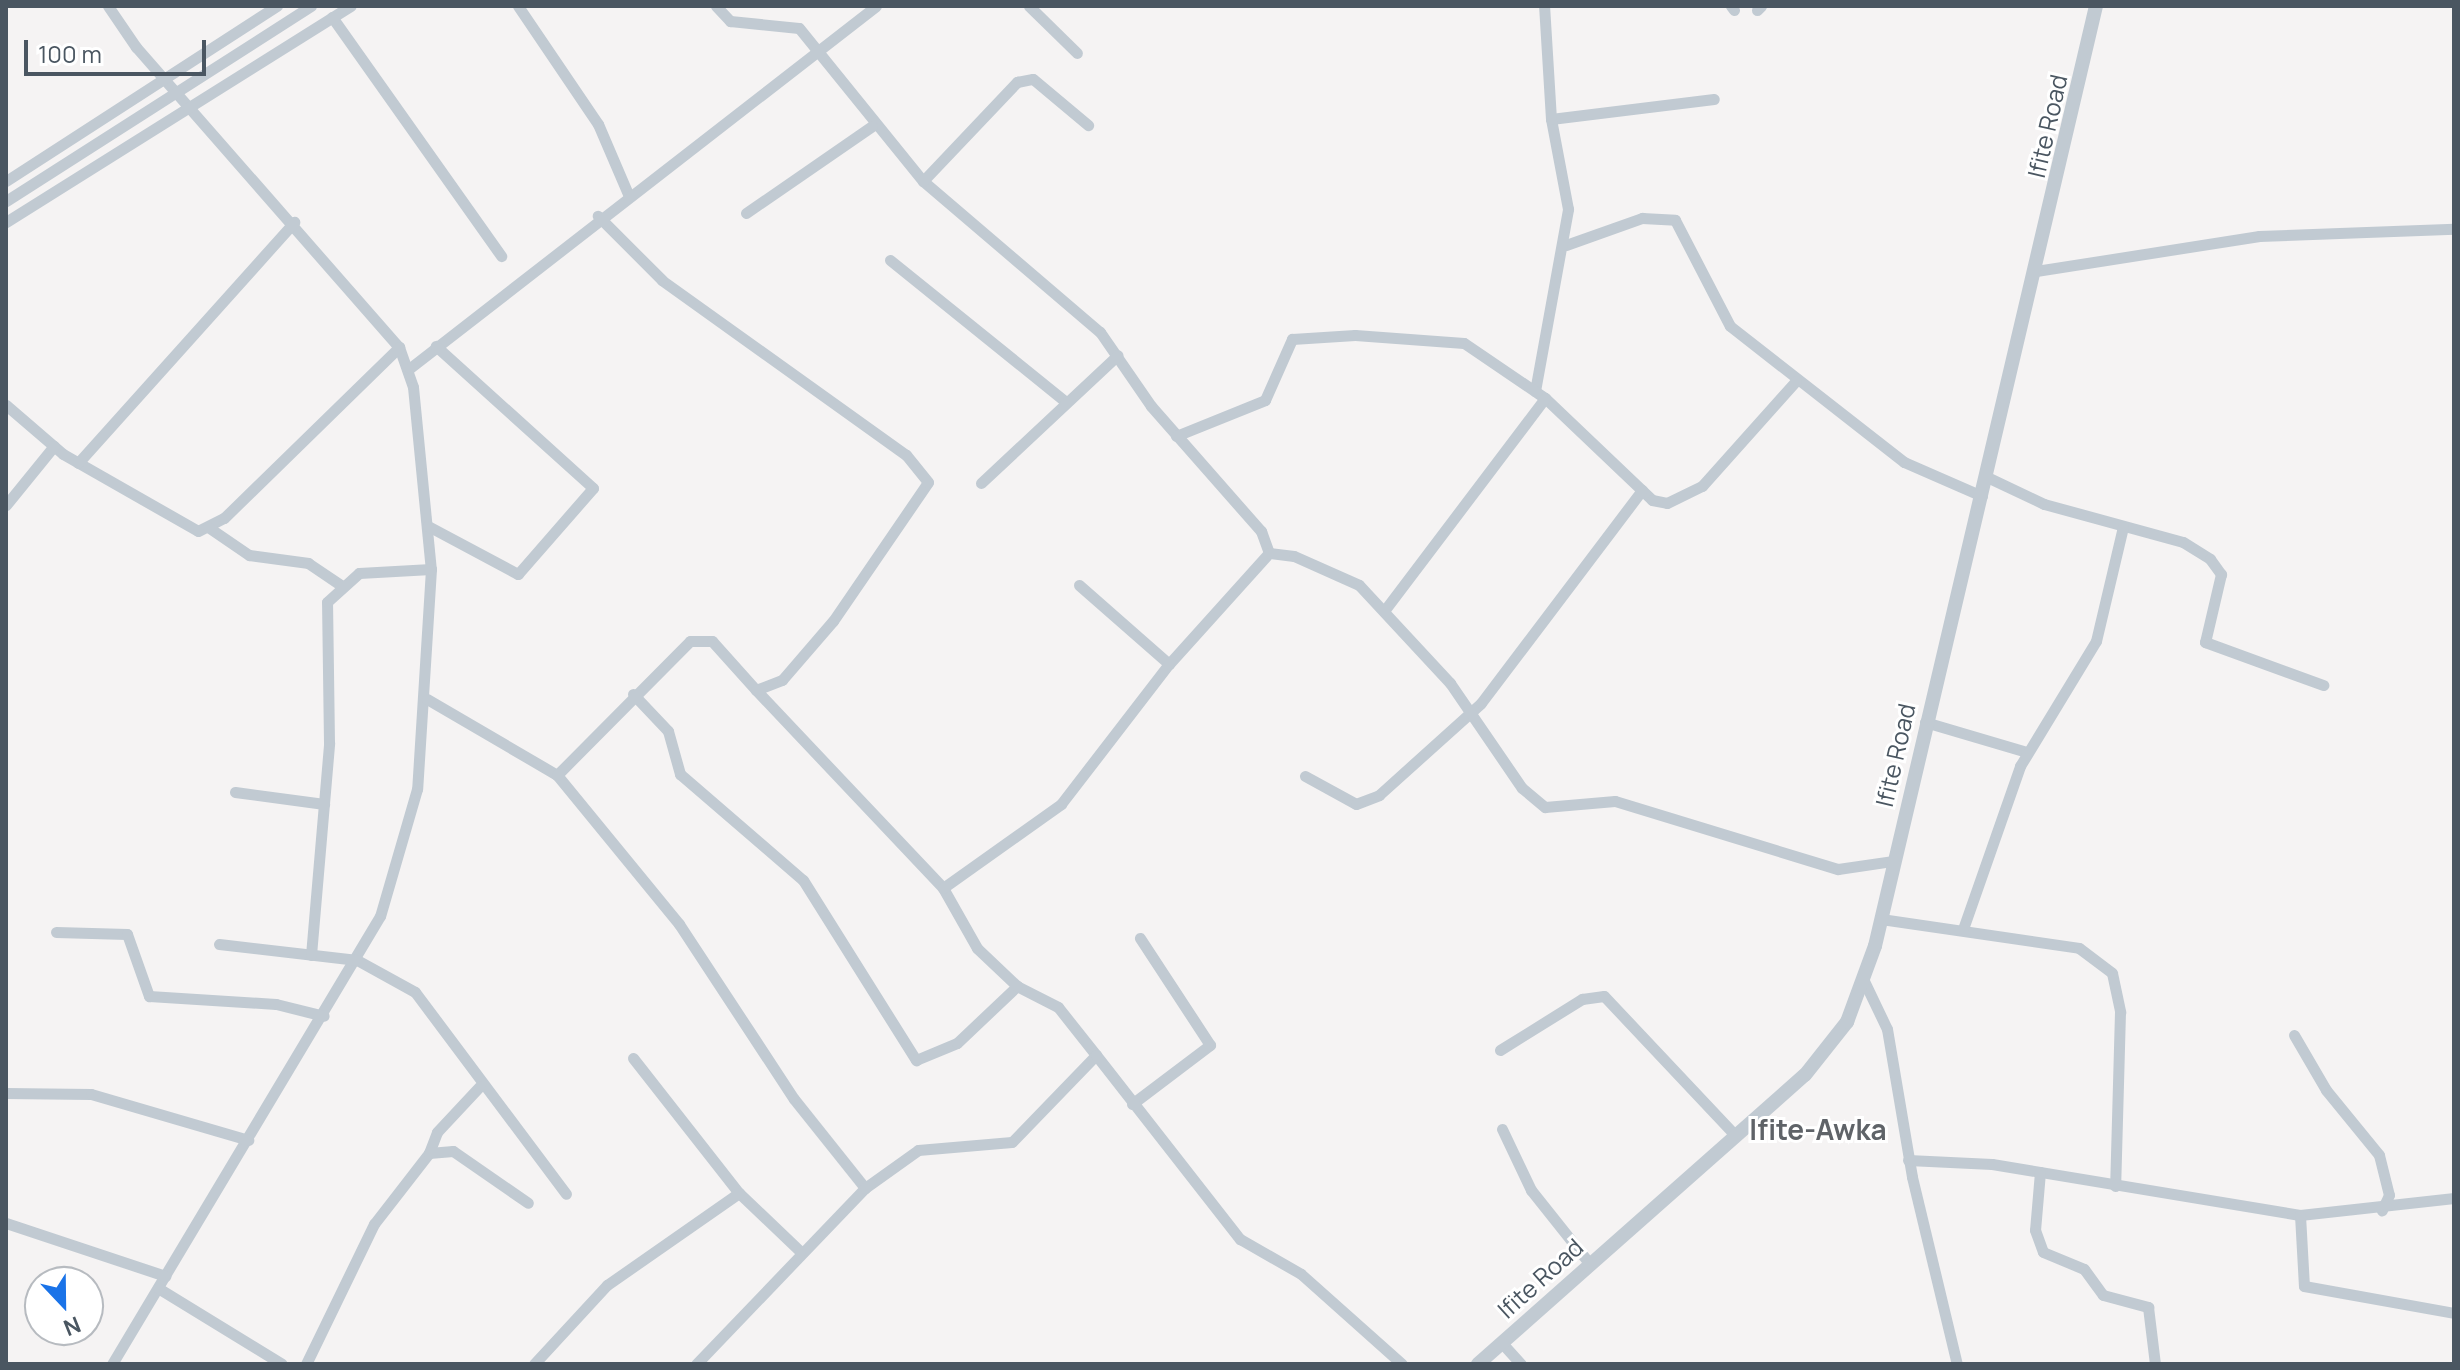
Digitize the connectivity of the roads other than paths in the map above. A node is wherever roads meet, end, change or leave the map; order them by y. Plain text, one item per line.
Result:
1 (108, 6) edge
2 (277, 6) edge
3 (311, 6) edge
4 (351, 6) edge
5 (518, 6) edge
6 (716, 6) edge
7 (876, 6) edge
8 (1029, 6) edge
9 (1544, 6) edge
10 (2096, 6) edge
11 (332, 17) junction
12 (818, 52) junction
13 (1077, 53) dead end
14 (164, 79) junction
15 (175, 91) junction
16 (1714, 99) dead end
17 (190, 106) junction
18 (1551, 119) junction
19 (1088, 125) dead end
20 (872, 126) junction
21 (6, 181) edge
22 (923, 181) junction
23 (628, 194) junction
24 (6, 201) edge
25 (746, 213) dead end
26 (598, 216) junction
27 (6, 222) edge
28 (294, 222) junction
29 (2454, 229) edge
30 (1566, 245) junction
31 (501, 256) dead end
32 (890, 260) dead end
33 (2036, 271) junction
34 (436, 346) junction
35 (399, 347) junction
36 (1118, 355) junction
37 (410, 368) junction
38 (1796, 381) junction
39 (1540, 395) junction
40 (1066, 402) junction
41 (6, 405) edge
42 (1176, 436) junction
43 (54, 446) junction
44 (78, 463) junction
45 (1987, 477) junction
46 (981, 483) dead end
47 (1642, 490) junction
48 (1982, 496) junction
49 (6, 505) edge
50 (428, 526) junction
51 (208, 527) junction
52 (2123, 527) junction
53 (1269, 553) junction
54 (431, 569) junction
55 (341, 585) junction
56 (1079, 585) dead end
57 (1384, 611) junction
58 (1169, 664) junction
59 (2323, 685) dead end
60 (756, 690) junction
61 (633, 694) junction
62 (427, 699) junction
63 (1469, 715) junction
64 (1925, 722) junction
65 (2027, 752) junction
66 (557, 775) junction
67 (1305, 776) dead end
68 (235, 792) dead end
69 (324, 804) junction
70 (1893, 861) junction
71 (943, 888) junction
72 (1881, 919) junction
73 (1963, 929) junction
74 (56, 932) dead end
75 (1140, 938) dead end
76 (219, 944) dead end
77 (311, 955) junction
78 (357, 960) junction
79 (1864, 981) junction
80 (1017, 986) junction
81 (324, 1016) junction
82 (2294, 1035) dead end
83 (1500, 1050) dead end
84 (1096, 1055) junction
85 (633, 1058) dead end
86 (479, 1087) junction
87 (6, 1093) edge
88 (1132, 1104) junction
89 (1502, 1129) dead end
90 (1736, 1136) junction
91 (248, 1140) junction
92 (429, 1153) junction
93 (1908, 1160) junction
94 (2040, 1172) junction
95 (2115, 1186) junction
96 (865, 1188) junction
97 (739, 1193) junction
98 (566, 1194) dead end
99 (2454, 1198) edge
100 (528, 1203) dead end
101 (2382, 1210) junction
102 (2300, 1215) junction
103 (6, 1223) edge
104 (800, 1251) junction
105 (1589, 1263) junction
106 (165, 1276) junction
107 (158, 1288) junction
108 (2454, 1313) edge
109 (1501, 1342) junction
110 (112, 1364) edge
111 (282, 1364) edge
112 (306, 1364) edge
113 (534, 1364) edge
114 (696, 1364) edge
115 (1402, 1364) edge
116 (1478, 1364) edge
117 (1521, 1364) edge
118 (1957, 1364) edge
119 (2155, 1364) edge

1 - 14 street
2 - 14 street
3 - 15 street
4 - 11 street
5 - 23 street
6 - 12 street
7 - 12 street
8 - 13 street
9 - 18 street
10 - 33 street, Ifite Road
11 - 17 street
11 - 31 street
12 - 20 street
12 - 23 street
14 - 15 street
14 - 21 street
15 - 17 street
15 - 24 street
16 - 18 street
17 - 27 street
17 - 28 street
18 - 30 street
19 - 22 street
20 - 22 street
20 - 25 street
22 - 36 street
23 - 26 street
26 - 34 street
26 - 60 street
28 - 35 street
28 - 44 street
29 - 33 street
30 - 38 street
30 - 39 street
32 - 40 street
33 - 45 street, Ifite Road
34 - 37 street
34 - 50 street
35 - 37 street
35 - 51 street
36 - 40 street
36 - 42 street
37 - 50 street
38 - 47 street
38 - 48 street
39 - 42 street
39 - 47 street
39 - 57 street
40 - 46 street
41 - 43 street
42 - 53 street
43 - 44 street
43 - 49 street
44 - 51 street
45 - 48 street, Ifite Road
45 - 52 street
47 - 63 street
48 - 64 street, Ifite Road
50 - 54 street
51 - 55 street
52 - 59 street
52 - 65 street
53 - 57 street
53 - 58 street
54 - 55 street
54 - 62 street
55 - 69 street
56 - 58 street
57 - 63 street
58 - 71 street
60 - 61 street
60 - 71 street
61 - 66 street
61 - 80 street
62 - 66 street
62 - 78 street
63 - 67 street
63 - 70 street
64 - 65 street
64 - 70 street, Ifite Road
65 - 73 street
66 - 96 street
68 - 69 street
69 - 77 street
70 - 72 street, Ifite Road
71 - 80 street
72 - 73 street
72 - 79 street, Ifite Road
73 - 95 street
74 - 81 street
75 - 88 street
76 - 77 street
77 - 78 street
78 - 81 street
78 - 86 street
79 - 90 street, Ifite Road
79 - 93 street
80 - 84 street
81 - 91 street
82 - 101 street
83 - 90 street
84 - 88 street
84 - 96 street
85 - 97 street
86 - 92 street
86 - 98 street
87 - 91 street
88 - 115 street
89 - 105 street
90 - 105 street, Ifite Road
91 - 106 street
92 - 100 street
92 - 112 street
93 - 94 street
93 - 118 street
94 - 95 street
94 - 119 street
95 - 102 street
96 - 104 street
97 - 104 street
97 - 113 street
99 - 101 street
101 - 102 street
102 - 108 street
103 - 106 street
104 - 114 street
105 - 109 street, Ifite Road
106 - 107 street
107 - 110 street
107 - 111 street
109 - 116 street, Ifite Road
109 - 117 street

